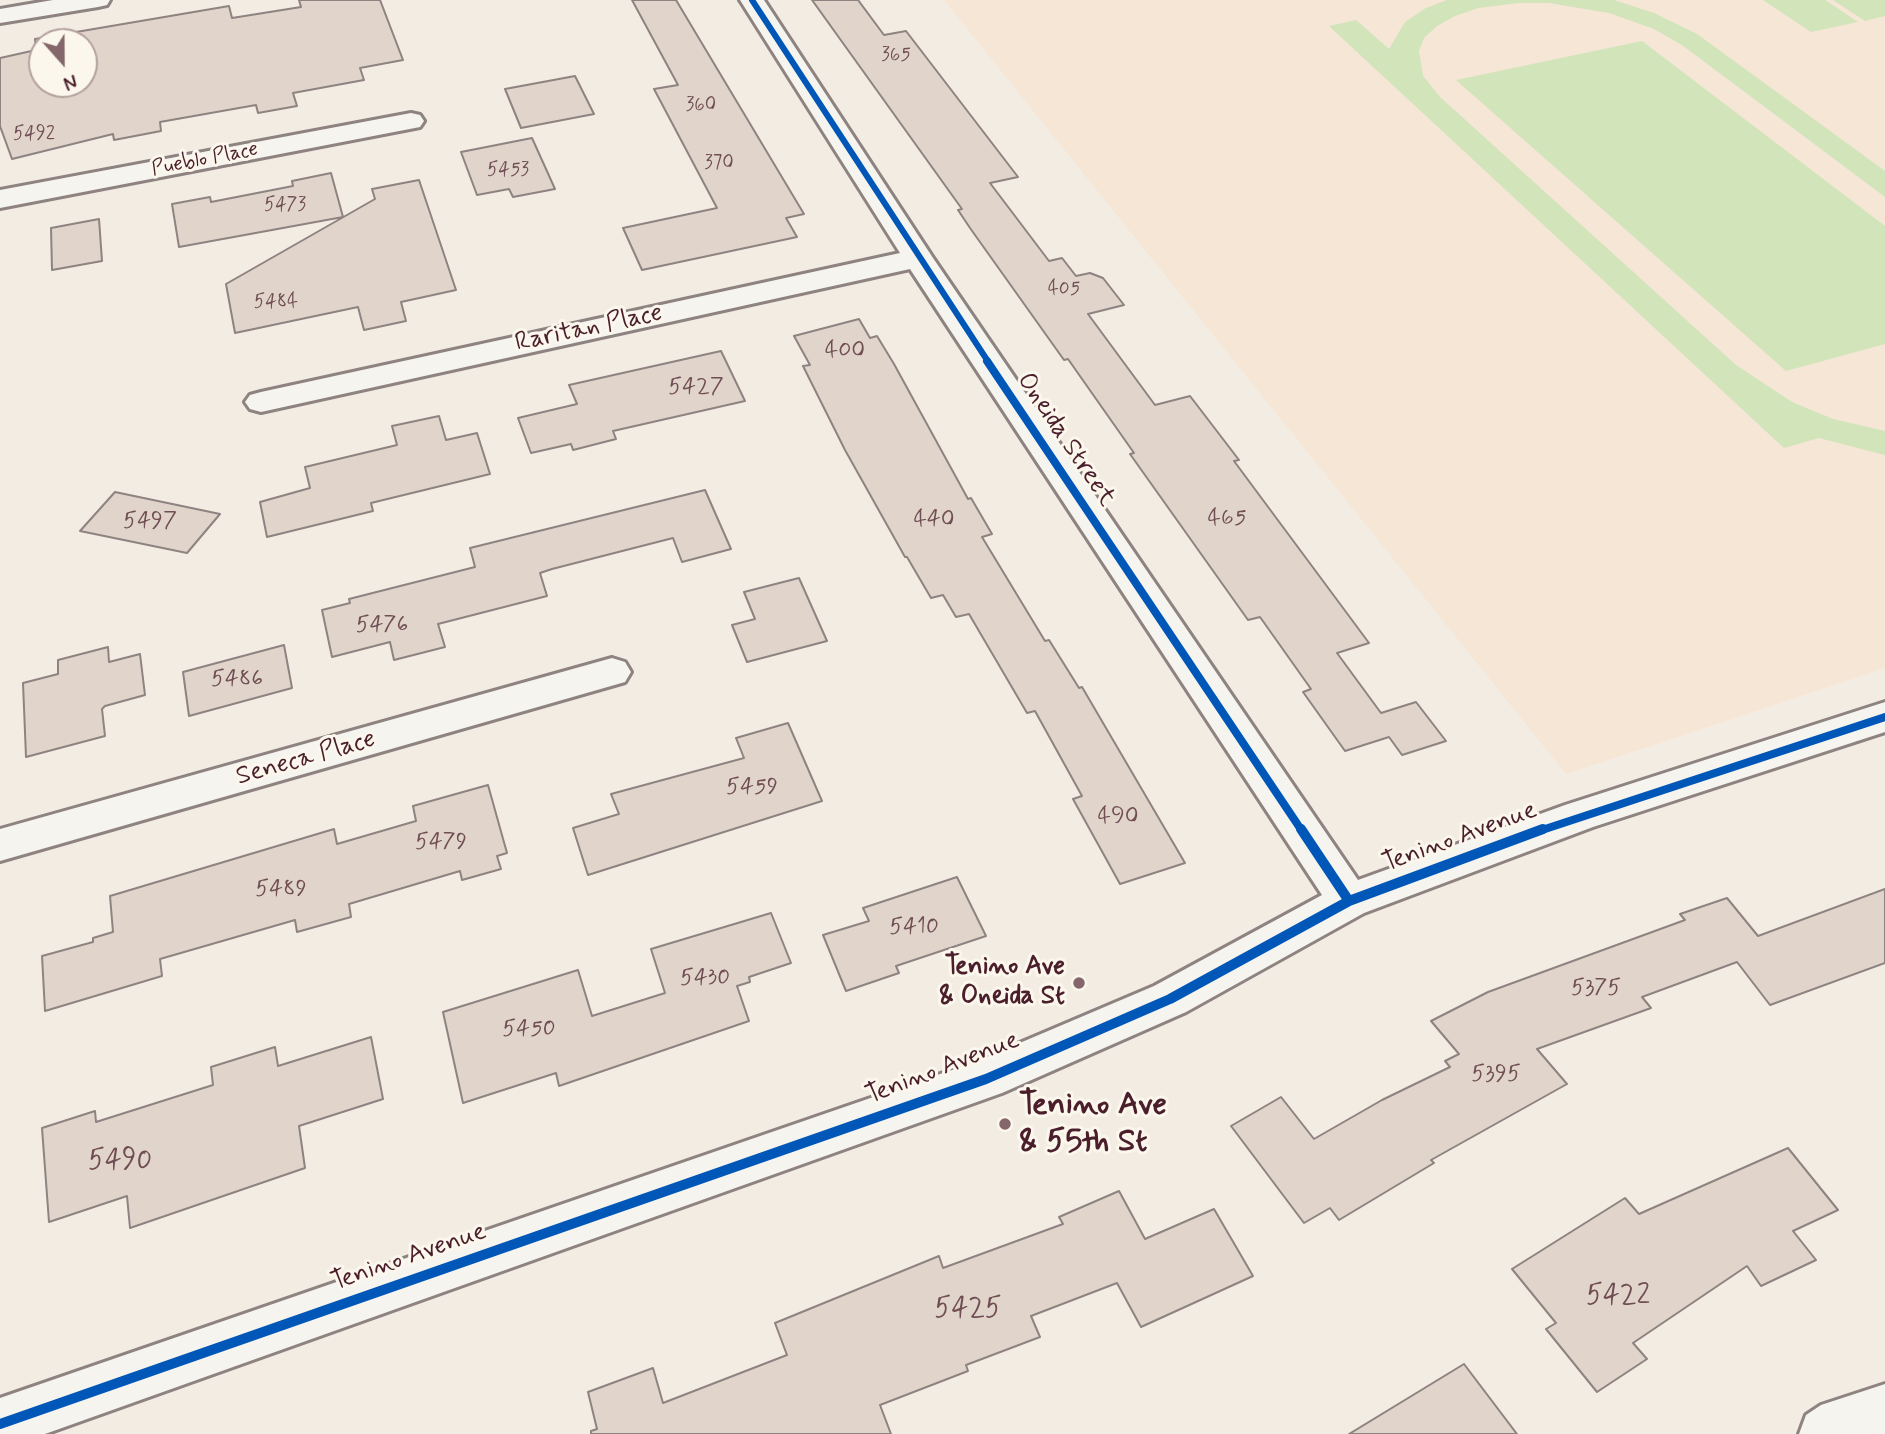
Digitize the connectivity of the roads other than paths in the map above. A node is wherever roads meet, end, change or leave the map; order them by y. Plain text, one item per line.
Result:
1 (98, 0) edge
2 (752, 0) edge
3 (0, 16) edge
4 (411, 121) dead end
5 (0, 199) edge
6 (918, 258) junction
7 (261, 402) dead end
8 (612, 672) dead end
9 (1885, 717) edge
10 (0, 845) edge
11 (1349, 901) junction
12 (1885, 1410) edge
13 (0, 1424) edge
14 (1825, 1434) edge

1 - 3 street
2 - 6 street, Oneida Street
4 - 5 street, Pueblo Place
6 - 7 street, Raritan Place
6 - 11 street, Oneida Street
8 - 10 street, Seneca Place
9 - 11 street, Tenino Avenue
11 - 13 street, Tenino Avenue
12 - 14 street

